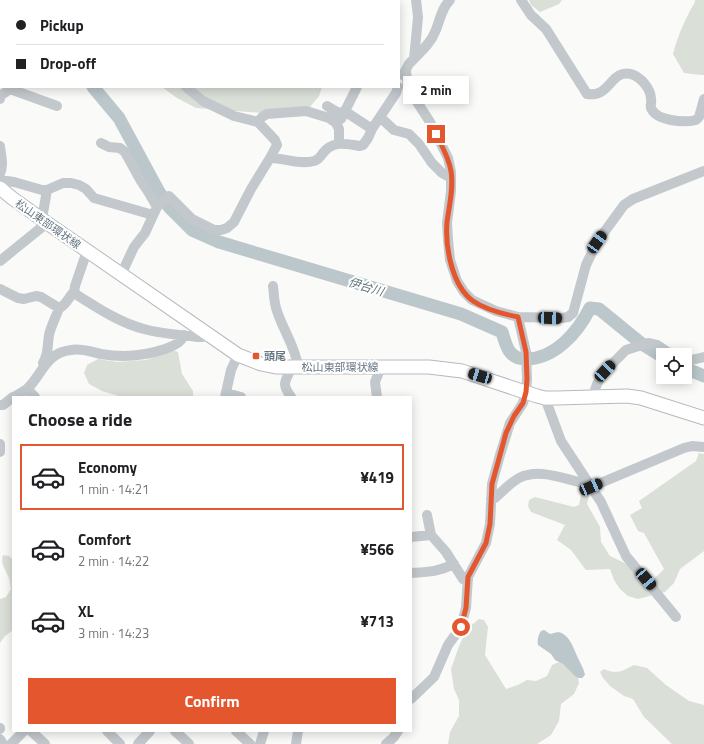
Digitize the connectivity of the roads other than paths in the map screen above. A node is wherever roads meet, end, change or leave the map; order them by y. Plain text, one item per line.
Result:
1 (416, 0) edge
2 (450, 0) edge
3 (521, 0) edge
4 (414, 60) junction
5 (406, 71) junction
6 (400, 84) edge
7 (11, 88) edge
8 (187, 88) edge
9 (357, 88) edge
10 (398, 88) edge
11 (0, 99) edge
12 (704, 99) edge
13 (57, 106) dead end
14 (328, 106) dead end
15 (344, 114) junction
16 (380, 117) junction
17 (258, 122) junction
18 (338, 126) junction
19 (372, 129) junction
20 (101, 143) dead end
21 (339, 143) junction
22 (0, 146) edge
23 (270, 158) junction
24 (704, 172) edge
25 (0, 174) edge
26 (451, 178) junction
27 (0, 180) edge
28 (0, 188) edge
29 (47, 190) junction
30 (159, 206) junction
31 (44, 221) junction
32 (87, 251) junction
33 (0, 261) edge
34 (121, 275) junction
35 (273, 286) dead end
36 (0, 289) edge
37 (74, 292) junction
38 (59, 308) junction
39 (518, 317) junction
40 (208, 334) junction
41 (184, 335) junction
42 (662, 348) edge
43 (238, 355) junction
44 (704, 357) edge
45 (692, 360) edge
46 (295, 367) junction
47 (381, 367) junction
48 (41, 370) junction
49 (26, 390) junction
50 (526, 392) junction
51 (226, 395) edge
52 (15, 396) edge
53 (33, 396) edge
54 (290, 396) edge
55 (377, 396) edge
56 (596, 396) junction
57 (12, 398) edge
58 (545, 398) junction
59 (0, 405) edge
60 (704, 418) edge
61 (0, 444) edge
62 (704, 447) edge
63 (0, 452) edge
64 (590, 486) junction
65 (491, 500) junction
66 (427, 515) dead end
67 (430, 535) junction
68 (412, 537) edge
69 (454, 564) junction
70 (412, 573) edge
71 (468, 580) junction
72 (676, 617) dead end
73 (412, 697) edge
74 (23, 732) edge
75 (33, 732) edge
76 (108, 732) edge
77 (149, 732) edge
78 (176, 732) edge
79 (237, 732) edge
80 (264, 732) edge
81 (298, 732) edge
82 (397, 732) edge
83 (0, 739) edge
84 (2, 744) edge
85 (11, 744) edge
86 (45, 744) edge
87 (120, 744) edge
88 (138, 744) edge
89 (189, 744) edge
90 (250, 744) edge
91 (260, 744) edge
92 (296, 744) edge
93 (386, 744) edge

1 - 4 street
2 - 4 street
3 - 12 street
4 - 5 street
5 - 6 street
5 - 26 street
7 - 11 street
7 - 13 street
8 - 17 street
9 - 15 street
10 - 16 street
14 - 15 street
15 - 18 street
15 - 19 street
16 - 19 street
16 - 26 street
17 - 18 street
17 - 23 street
18 - 21 street
19 - 21 street
20 - 30 street
21 - 23 street
22 - 25 street
23 - 30 street
24 - 39 street
26 - 39 street
27 - 29 street
28 - 31 main road, 松山東部環状線
29 - 30 street
29 - 31 street
30 - 34 street
31 - 32 main road, 松山東部環状線
31 - 33 street
32 - 34 main road, 松山東部環状線
32 - 37 street
34 - 40 main road, 松山東部環状線
35 - 46 street
36 - 38 street
37 - 38 street
37 - 41 street
38 - 48 street
39 - 50 street
40 - 41 street
40 - 43 main road, 松山東部環状線
41 - 48 street
42 - 56 street
43 - 46 main road, 松山東部環状線
43 - 51 street
44 - 45 street
46 - 47 main road, 松山東部環状線
46 - 54 street
47 - 50 main road, 松山東部環状線
47 - 55 street
48 - 49 street
49 - 52 street
49 - 53 street
50 - 58 main road, 松山東部環状線
50 - 65 street
56 - 58 main road, 松山東部環状線
56 - 60 main road, 松山東部環状線
57 - 59 street
58 - 64 street
61 - 63 street
62 - 64 street
64 - 65 street
64 - 72 street
65 - 71 street
66 - 67 street
67 - 68 street
67 - 69 street
69 - 70 street
69 - 71 street
71 - 73 street
74 - 85 street
75 - 86 street
76 - 87 street
77 - 88 street
78 - 89 street
79 - 90 street
80 - 91 street
81 - 92 street
82 - 93 street
83 - 84 street

